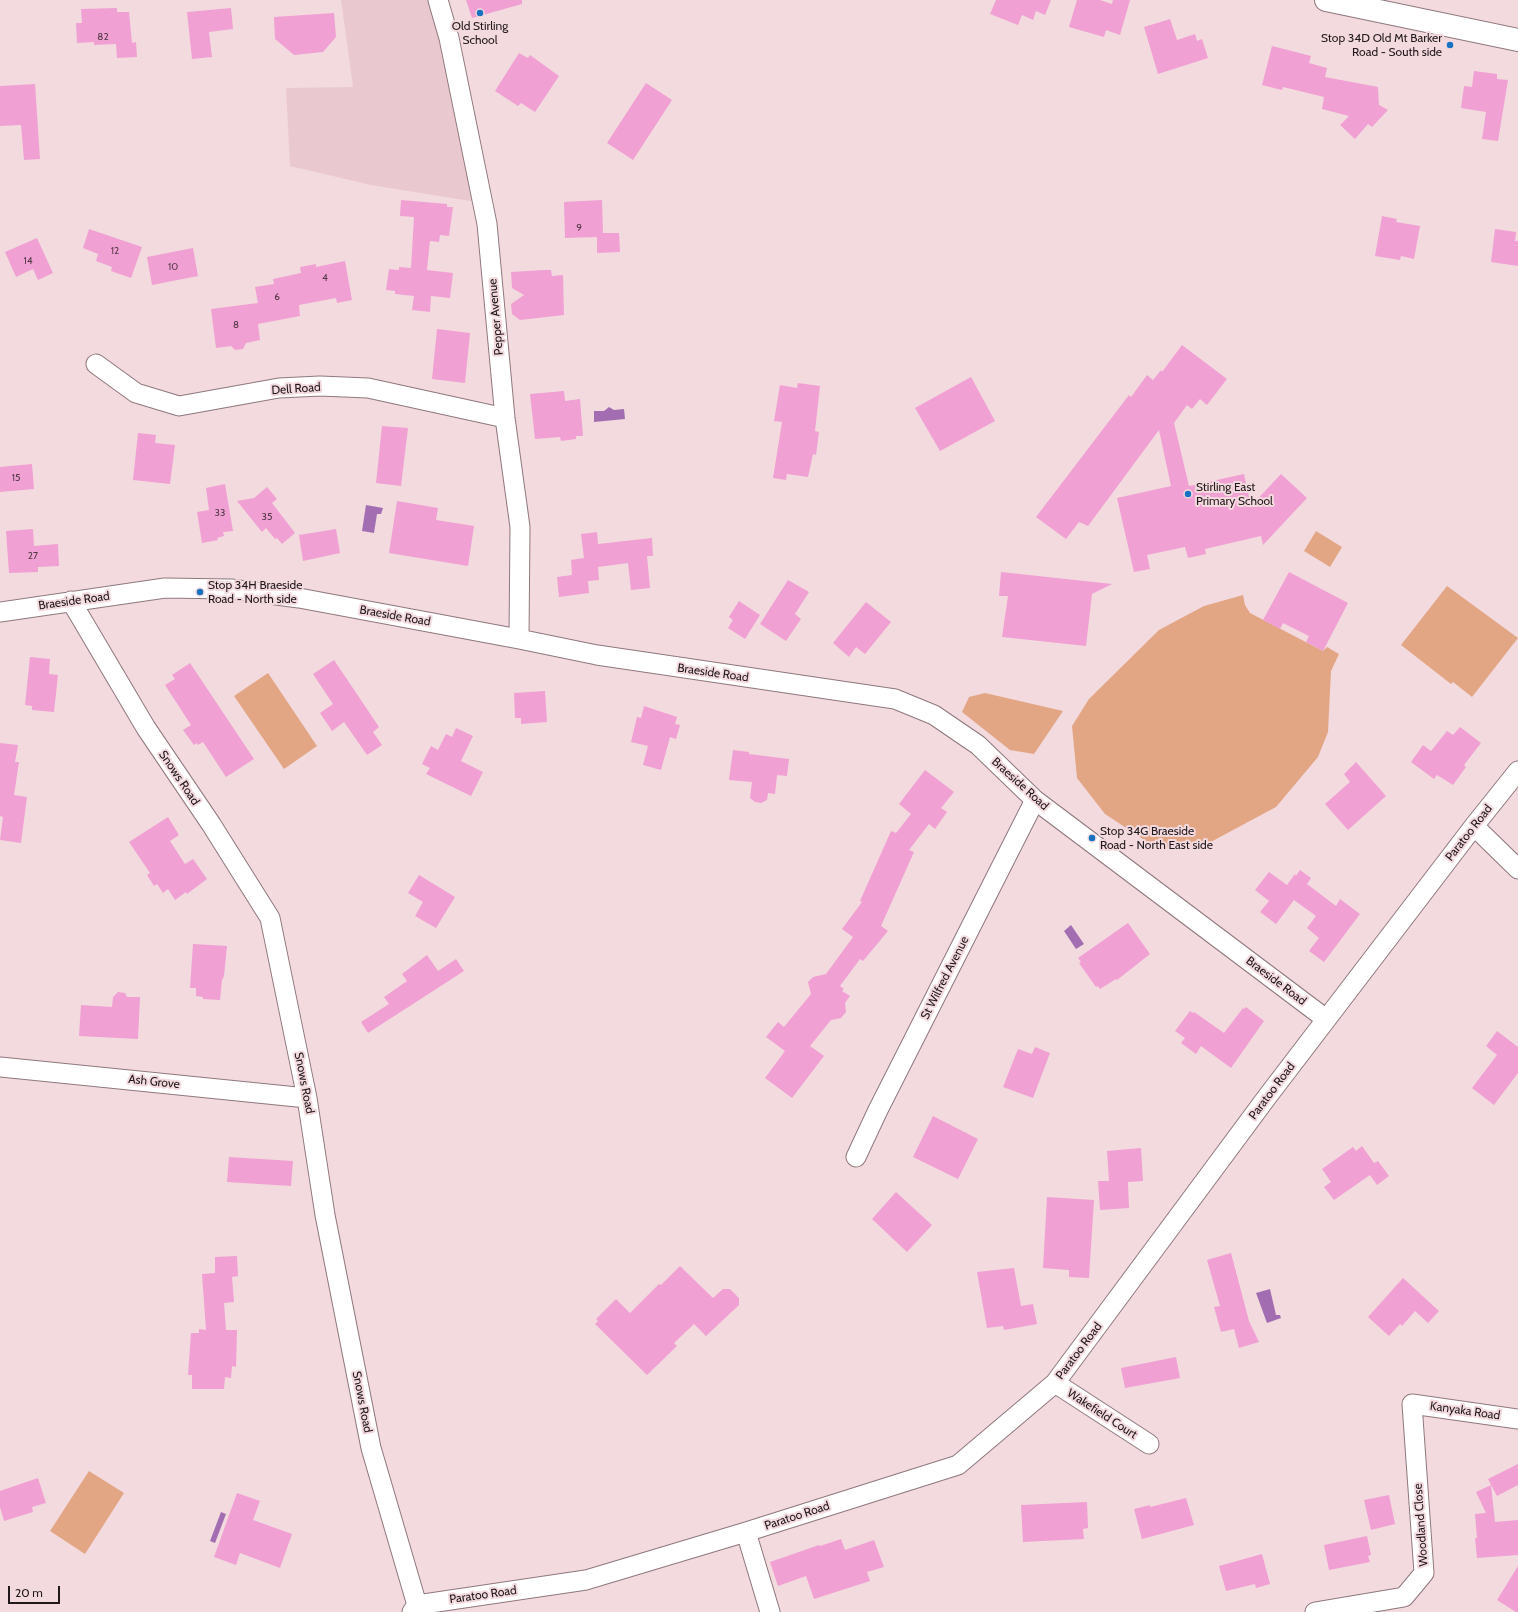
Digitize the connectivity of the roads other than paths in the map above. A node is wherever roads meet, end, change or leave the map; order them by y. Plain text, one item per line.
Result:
1 (438, 0) edge
2 (1326, 0) edge
3 (1518, 40) edge
4 (96, 364) dead end
5 (505, 418) junction
6 (71, 601) junction
7 (0, 612) edge
8 (519, 639) junction
9 (1518, 771) edge
10 (1035, 800) junction
11 (1474, 826) junction
12 (1518, 869) edge
13 (1326, 1019) junction
14 (0, 1067) edge
15 (307, 1098) junction
16 (856, 1157) dead end
17 (1055, 1383) junction
18 (1412, 1404) joint
19 (1518, 1419) edge
20 (1150, 1444) dead end
21 (746, 1532) junction
22 (414, 1608) edge
23 (770, 1612) edge
24 (1315, 1612) edge

1 - 5 street, Pepper Avenue
2 - 3 main road
4 - 5 street, Dell Road
5 - 8 street, Pepper Avenue
6 - 7 street, Braeside Road
6 - 8 street, Braeside Road
6 - 15 street, Snows Road
8 - 10 street, Braeside Road
9 - 11 street, Paratoo Road
10 - 13 street, Braeside Road
10 - 16 street, St Wilfred Avenue
11 - 12 street
11 - 13 street, Paratoo Road
13 - 17 street, Paratoo Road
14 - 15 street, Ash Grove
15 - 22 street, Snows Road
17 - 20 street, Wakefield Court
17 - 21 street, Paratoo Road
18 - 19 street, Kanyaka Road
18 - 24 street, Woodland Close
21 - 22 street, Paratoo Road
21 - 23 street

